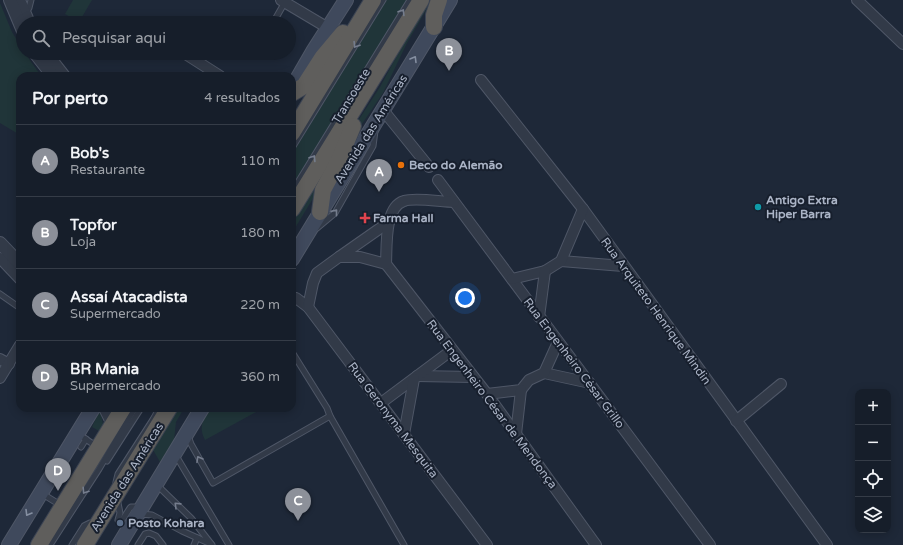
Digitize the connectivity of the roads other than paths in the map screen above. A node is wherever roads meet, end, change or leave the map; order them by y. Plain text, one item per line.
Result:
1 (10, 0) edge
2 (20, 0) edge
3 (32, 0) edge
4 (346, 0) edge
5 (373, 0) edge
6 (383, 0) edge
7 (410, 0) edge
8 (421, 0) edge
9 (439, 0) edge
10 (450, 0) edge
11 (857, 0) edge
12 (283, 1) edge
13 (26, 13) junction
14 (17, 16) edge
15 (27, 16) edge
16 (276, 16) edge
17 (360, 20) junction
18 (434, 27) junction
19 (328, 28) junction
20 (903, 44) edge
21 (40, 60) edge
22 (52, 60) edge
23 (195, 60) edge
24 (382, 64) junction
25 (49, 72) edge
26 (62, 72) edge
27 (214, 72) edge
28 (481, 80) dead end
29 (296, 81) edge
30 (296, 91) edge
31 (380, 116) junction
32 (296, 127) edge
33 (296, 141) edge
34 (429, 167) dead end
35 (438, 180) dead end
36 (296, 185) edge
37 (454, 202) junction
38 (296, 203) edge
39 (583, 209) junction
40 (320, 212) junction
41 (389, 222) junction
42 (305, 237) junction
43 (0, 243) edge
44 (296, 252) edge
45 (339, 257) junction
46 (0, 258) edge
47 (16, 260) edge
48 (561, 261) junction
49 (386, 264) junction
50 (623, 266) junction
51 (545, 271) junction
52 (16, 275) edge
53 (512, 279) junction
54 (0, 294) edge
55 (296, 299) edge
56 (16, 305) edge
57 (308, 307) junction
58 (539, 317) junction
59 (558, 342) junction
60 (16, 348) edge
61 (452, 350) junction
62 (296, 358) edge
63 (4, 361) edge
64 (544, 373) junction
65 (473, 377) junction
66 (0, 378) edge
67 (416, 378) junction
68 (590, 383) junction
69 (781, 384) dead end
70 (521, 390) junction
71 (487, 394) junction
72 (381, 403) junction
73 (93, 412) edge
74 (107, 412) edge
75 (120, 412) edge
76 (133, 412) edge
77 (138, 412) edge
78 (157, 412) edge
79 (166, 412) edge
80 (200, 412) edge
81 (330, 416) junction
82 (736, 421) junction
83 (113, 424) junction
84 (187, 433) junction
85 (404, 434) junction
86 (516, 434) junction
87 (89, 442) junction
88 (81, 447) dead end
89 (175, 453) junction
90 (99, 469) junction
91 (156, 484) junction
92 (115, 488) junction
93 (47, 495) junction
94 (62, 504) junction
95 (140, 510) junction
96 (94, 517) dead end
97 (90, 523) junction
98 (197, 538) junction
99 (9, 545) edge
100 (39, 545) edge
101 (52, 545) edge
102 (72, 545) edge
103 (76, 545) edge
104 (85, 545) edge
105 (119, 545) edge
106 (138, 545) edge
107 (164, 545) edge
108 (194, 545) edge
109 (212, 545) edge
110 (229, 545) edge
111 (404, 545) edge
112 (487, 545) edge
113 (596, 545) edge
114 (710, 545) edge
115 (827, 545) edge

1 - 14 street
2 - 13 street
3 - 13 lane
4 - 19 main road
5 - 17 highway
6 -> 33 lane, Transoeste
36 -> 7 lane, Transoeste
8 - 24 highway, Avenida das Américas
9 - 18 highway
10 - 18 main road, Avenida das Américas
11 - 20 street
12 - 16 lane
12 - 19 street
13 - 15 street
17 - 30 highway
17 - 32 highway
31 -> 18 main road, Avenida das Américas
19 - 29 main road
21 - 25 street
22 - 26 street
23 - 27 street
24 - 38 highway, Avenida das Américas
24 - 40 highway
28 - 39 street, Rua Arquiteto Henrique Mindin
31 - 34 street
31 - 40 main road, Avenida das Américas
42 -> 31 lane
35 - 37 street, Rua Engenheiro César Grillo
37 - 41 street
37 - 53 street, Rua Engenheiro César Grillo
39 - 48 street
39 - 50 street, Rua Arquiteto Henrique Mindin
40 - 42 main road, Avenida das Américas
41 - 45 street
41 - 49 street
42 - 44 main road, Avenida das Américas
43 - 47 street
45 - 49 street
45 - 57 street
46 - 52 street
48 - 50 street
48 - 51 street
49 - 61 street, Rua Engenheiro César de Mendonça
50 - 82 street, Rua Arquiteto Henrique Mindin
51 - 53 street
51 - 58 street
53 - 58 street, Rua Engenheiro César Grillo
54 - 56 lane
55 - 57 street, Rua Geronyma Mesquita
57 - 72 street, Rua Geronyma Mesquita
58 - 59 street, Rua Engenheiro César Grillo
59 - 64 street
59 - 68 street, Rua Engenheiro César Grillo
60 - 63 street
61 - 65 street, Rua Engenheiro César de Mendonça
61 - 67 street
62 - 81 lane
63 - 66 street
64 - 68 street
64 - 70 street
65 - 67 street
65 - 71 street, Rua Engenheiro César de Mendonça
67 - 72 street
67 - 85 street
68 - 114 street, Rua Engenheiro César Grillo
69 - 82 street
70 - 71 street
70 - 86 street
71 - 86 street, Rua Engenheiro César de Mendonça
72 - 85 street, Rua Geronyma Mesquita
73 - 87 main road
74 - 83 street
75 - 83 highway
76 - 90 lane
77 - 90 lane
78 - 92 lane
79 - 92 highway, Avenida das Américas
80 - 84 main road
81 -> 84 lane
81 - 111 lane
82 - 115 street, Rua Arquiteto Henrique Mindin
83 - 87 highway
84 - 89 main road
85 - 112 street, Rua Geronyma Mesquita
86 - 113 street, Rua Engenheiro César de Mendonça
87 - 88 lane
87 - 93 main road
87 - 94 highway
89 - 91 main road
89 - 110 lane
90 -> 94 lane
91 - 95 main road
109 -> 91 lane
92 - 95 lane
92 - 104 highway, Avenida das Américas
93 - 94 lane
93 -> 99 main road
94 - 100 highway
94 - 101 lane
95 - 98 lane
95 - 105 main road
96 - 97 lane
97 - 102 lane
97 - 103 lane
98 - 108 lane
98 - 109 lane
106 - 107 lane

